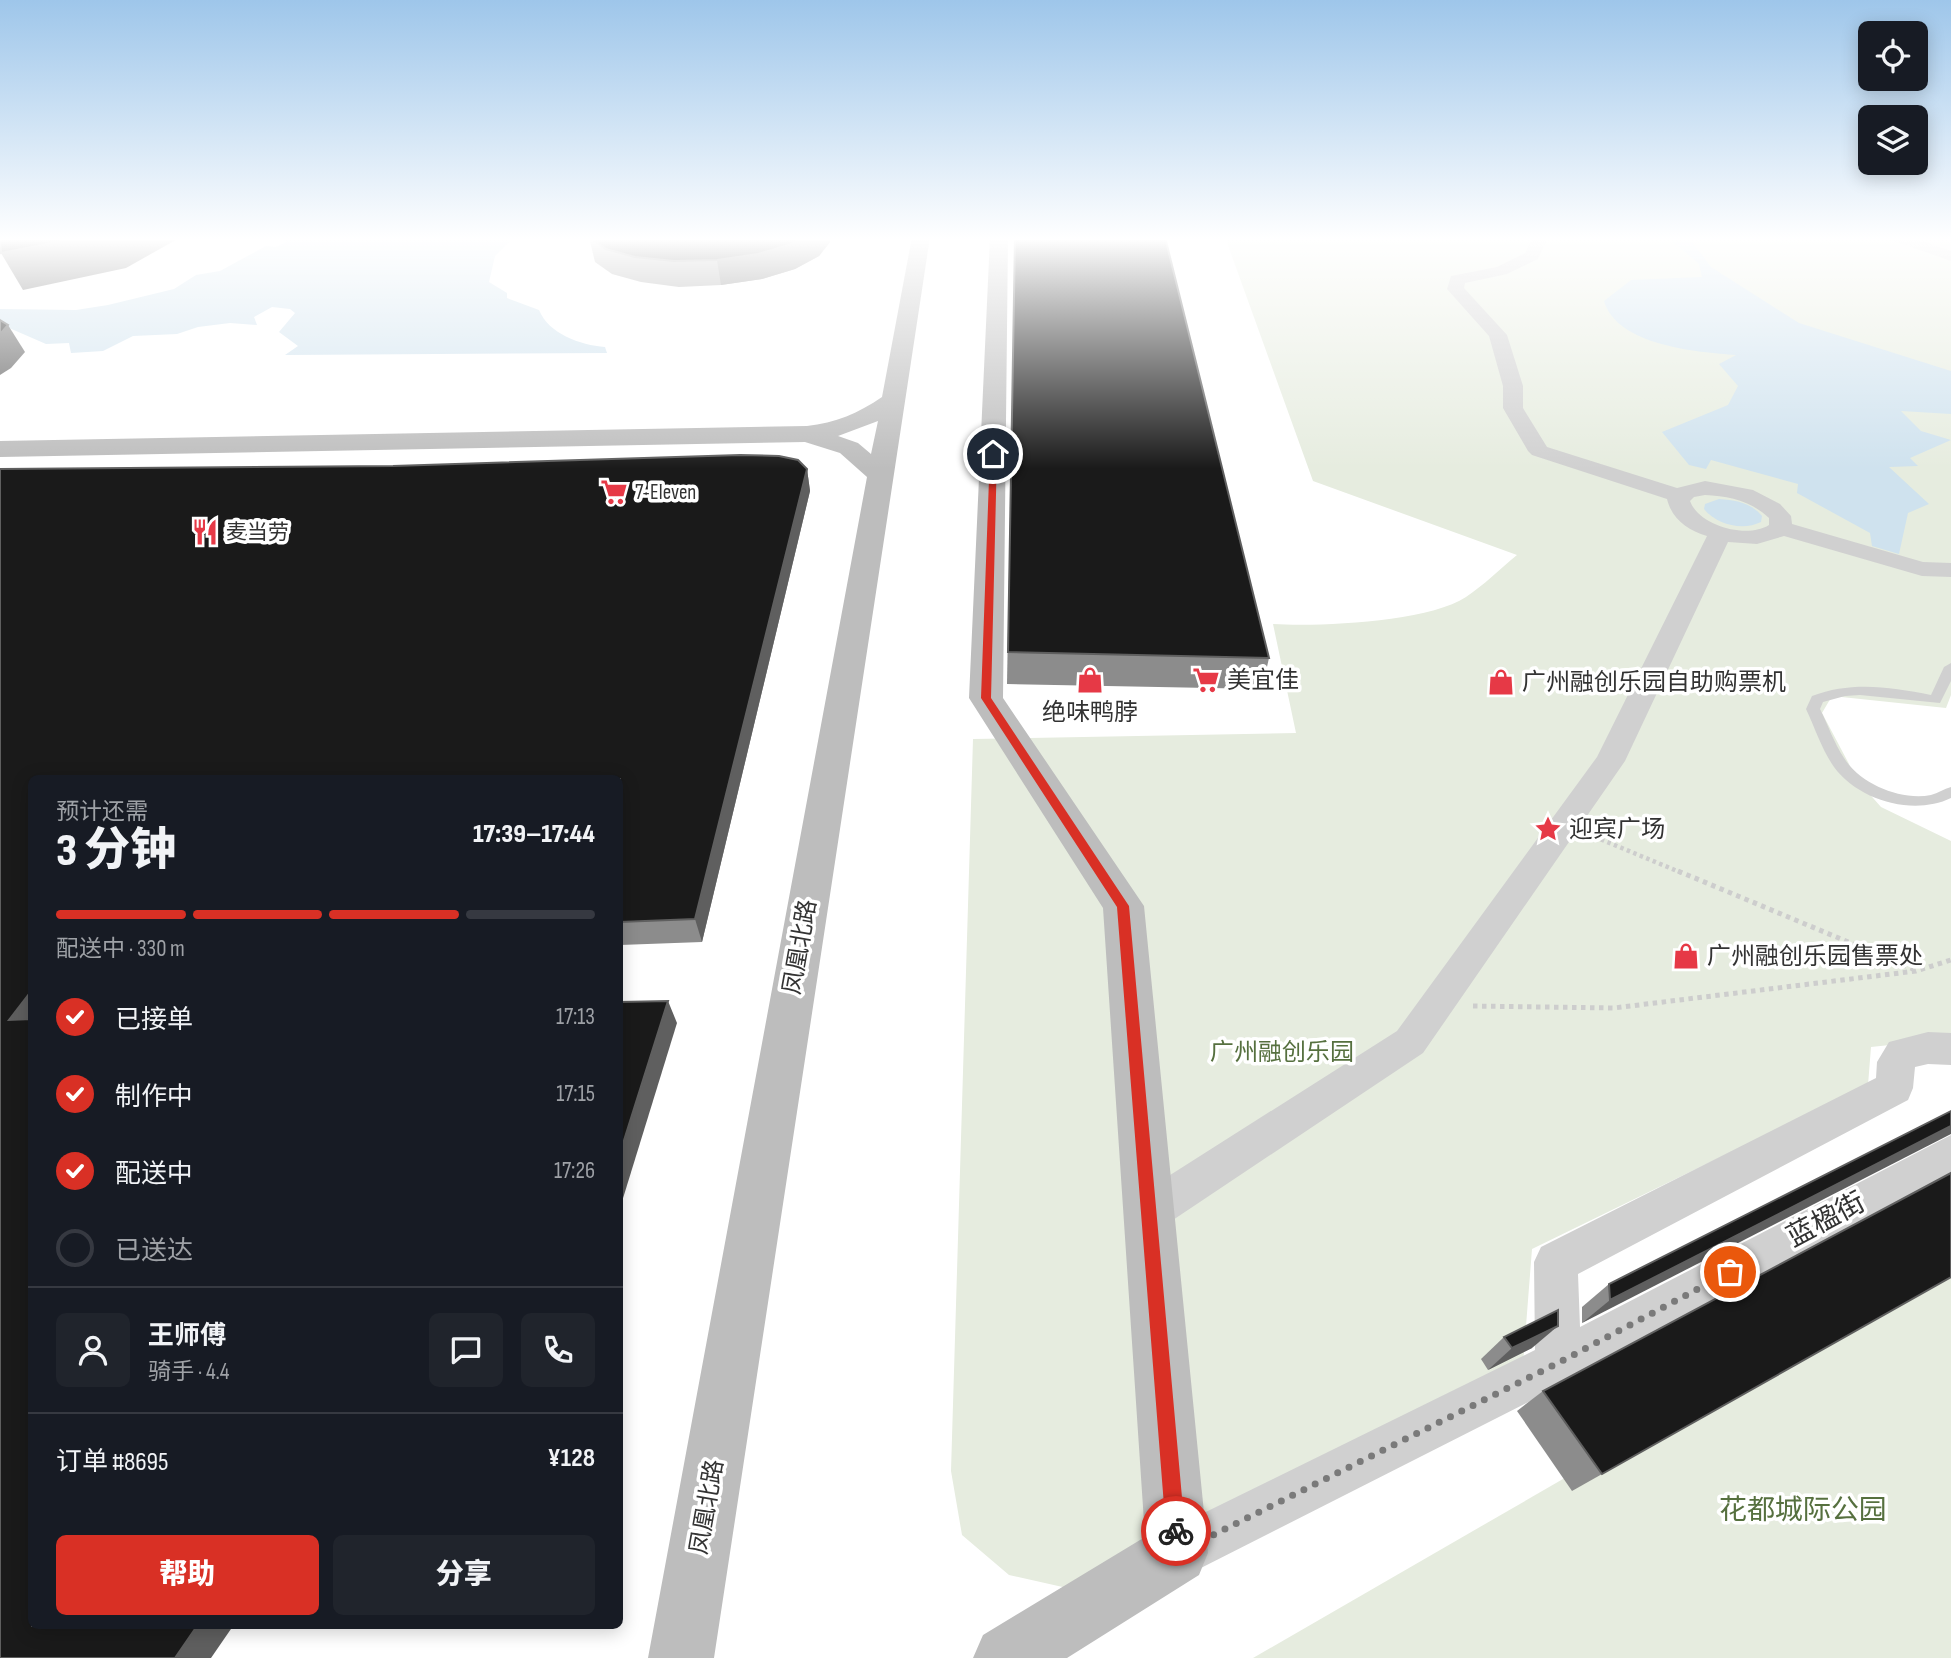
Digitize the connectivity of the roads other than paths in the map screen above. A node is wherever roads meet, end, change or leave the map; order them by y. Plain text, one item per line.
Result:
1 (908, 314) edge
2 (997, 314) edge
3 (1479, 314) edge
4 (893, 400) junction
5 (807, 434) junction
6 (0, 449) edge
7 (880, 474) junction
8 (1680, 496) junction
9 (1781, 528) junction
10 (1720, 533) junction
11 (1951, 570) edge
12 (1951, 667) edge
13 (1951, 792) edge
14 (1951, 1049) edge
15 (1951, 1154) edge
16 (1149, 1212) junction
17 (1558, 1363) junction
18 (1177, 1553) junction
19 (681, 1658) edge
20 (1006, 1658) edge

1 - 4 main road, 凤凰北路
2 - 16 main road
3 - 8 street
4 - 5 main road
4 - 7 main road, 凤凰北路
5 - 6 main road
5 - 7 main road
7 - 19 main road, 凤凰北路
8 - 9 street
8 - 10 street
9 - 10 street
9 - 11 street
10 - 16 street
12 - 13 lane
14 - 17 street
15 - 17 street, 蓝楹街
16 - 18 main road
17 - 18 street, 蓝楹街
18 - 20 main road

